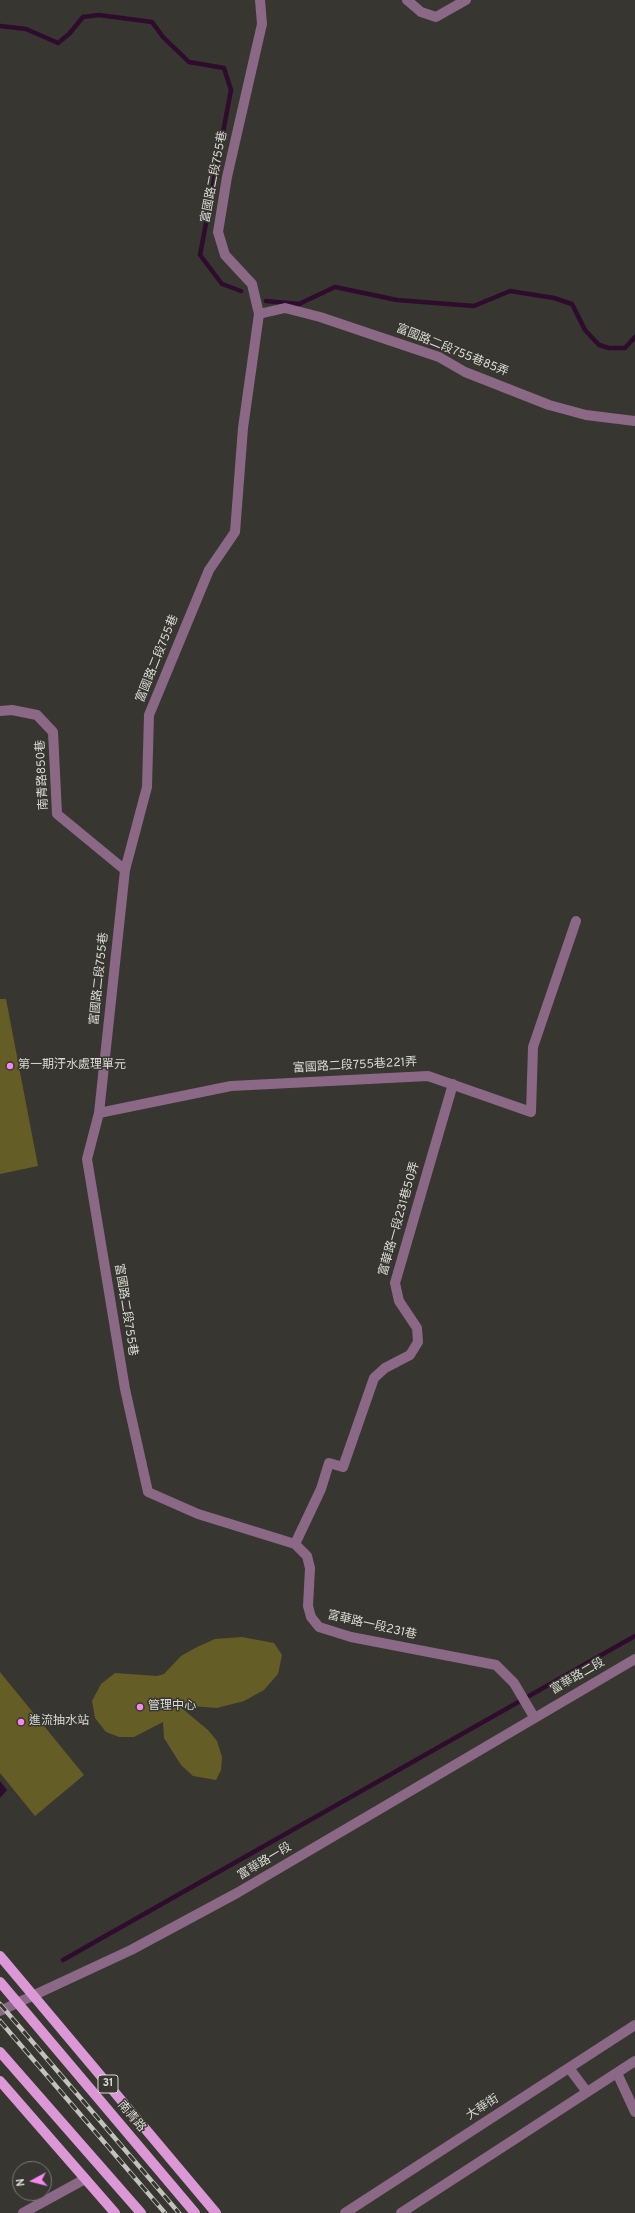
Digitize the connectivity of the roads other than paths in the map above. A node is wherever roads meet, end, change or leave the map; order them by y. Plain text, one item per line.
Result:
1 (260, 0) edge
2 (407, 0) edge
3 (466, 0) edge
4 (259, 314) junction
5 (635, 421) edge
6 (0, 711) edge
7 (125, 870) junction
8 (576, 921) dead end
9 (453, 1084) junction
10 (99, 1113) junction
11 (295, 1544) junction
12 (635, 1659) edge
13 (534, 1717) junction
14 (0, 1956) edge
15 (0, 1982) edge
16 (32, 1995) junction
17 (17, 2002) junction
18 (0, 2011) edge
19 (635, 2025) edge
20 (0, 2052) edge
21 (635, 2061) edge
22 (569, 2068) junction
23 (617, 2073) junction
24 (0, 2082) edge
25 (587, 2092) junction
26 (635, 2112) edge
27 (85, 2179) junction
28 (23, 2213) edge
29 (115, 2213) edge
30 (141, 2213) edge
31 (195, 2213) edge
32 (216, 2213) edge
33 (345, 2213) edge
34 (401, 2213) edge

1 - 4 street, 富國路二段755巷
2 - 3 street
4 - 5 street, 富國路二段755巷85弄
4 - 7 street, 富國路二段755巷
6 - 7 street, 南青路850巷
7 - 10 street, 富國路二段755巷
8 - 9 street, 富國路二段755巷221弄
9 - 10 street, 富國路二段755巷221弄
9 - 11 street, 富華路一段231巷50弄
10 - 11 street, 富國路二段755巷
11 - 13 street, 富華路一段231巷
12 - 13 street, 富華路二段
13 - 16 street, 富華路一段
14 - 16 main road, 31
15 - 17 main road, 南青路 / 31
16 - 17 street, 富華路一段
16 - 32 main road, 31
17 - 18 street, 富華路一段
17 - 31 main road, 南青路 / 31
19 - 22 street, 大華街
20 - 30 main road
21 - 23 street
22 - 25 street
22 - 33 street, 大華街
23 - 25 street
23 - 26 street
24 - 27 main road
25 - 34 street
27 - 28 street
27 - 29 main road

